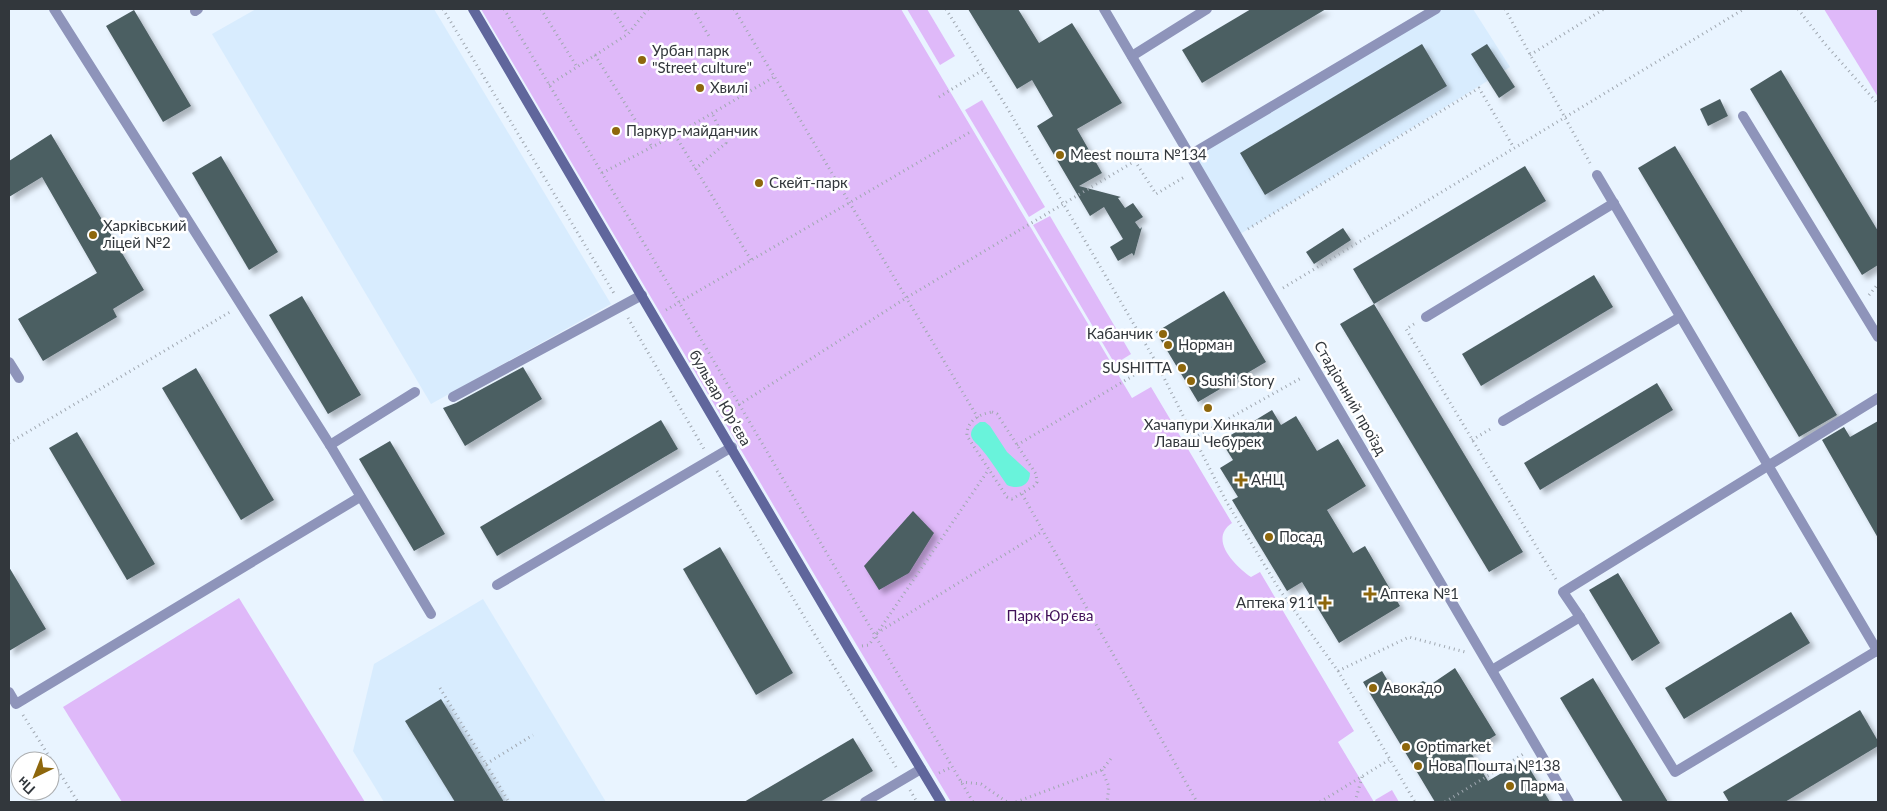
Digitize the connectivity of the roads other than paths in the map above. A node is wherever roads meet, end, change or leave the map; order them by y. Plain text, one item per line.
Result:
1 (54, 9) edge
2 (474, 9) edge
3 (1104, 9) edge
4 (1207, 9) edge
5 (1436, 9) edge
6 (1132, 56) junction
7 (1743, 116) dead end
8 (1190, 155) junction
9 (1597, 175) road end
10 (1614, 203) junction
11 (642, 295) junction
12 (1680, 316) junction
13 (1426, 317) road end
14 (1878, 337) edge
15 (9, 362) edge
16 (19, 378) dead end
17 (415, 392) dead end
18 (453, 397) dead end
19 (1878, 398) edge
20 (1503, 421) road end
21 (330, 445) junction
22 (732, 447) junction
23 (1768, 466) junction
24 (360, 497) junction
25 (497, 586) dead end
26 (431, 614) dead end
27 (1580, 617) junction
28 (1878, 651) edge
29 (1492, 670) junction
30 (9, 692) edge
31 (12, 706) edge
32 (921, 769) junction
33 (865, 802) edge
34 (941, 802) edge
35 (1569, 802) edge

1 - 21 street
2 - 11 street, бульвар Юрʼєва
3 - 6 street, Стадіонний проїзд
4 - 6 street
5 - 8 street
6 - 8 street, Стадіонний проїзд
7 - 14 street
8 - 29 street, Стадіонний проїзд
9 - 10 street
10 - 12 street
10 - 13 street
11 - 18 street
11 - 22 street, бульвар Юрʼєва
12 - 20 street
12 - 23 street
15 - 16 street
17 - 21 street
19 - 23 street
21 - 24 street
22 - 25 street
22 - 32 street, бульвар Юрʼєва
23 - 27 street
23 - 28 street
24 - 26 street
24 - 31 street
27 - 28 street
27 - 29 street
29 - 35 street, Стадіонний проїзд
30 - 31 street
32 - 33 street
32 - 34 street, бульвар Юрʼєва

